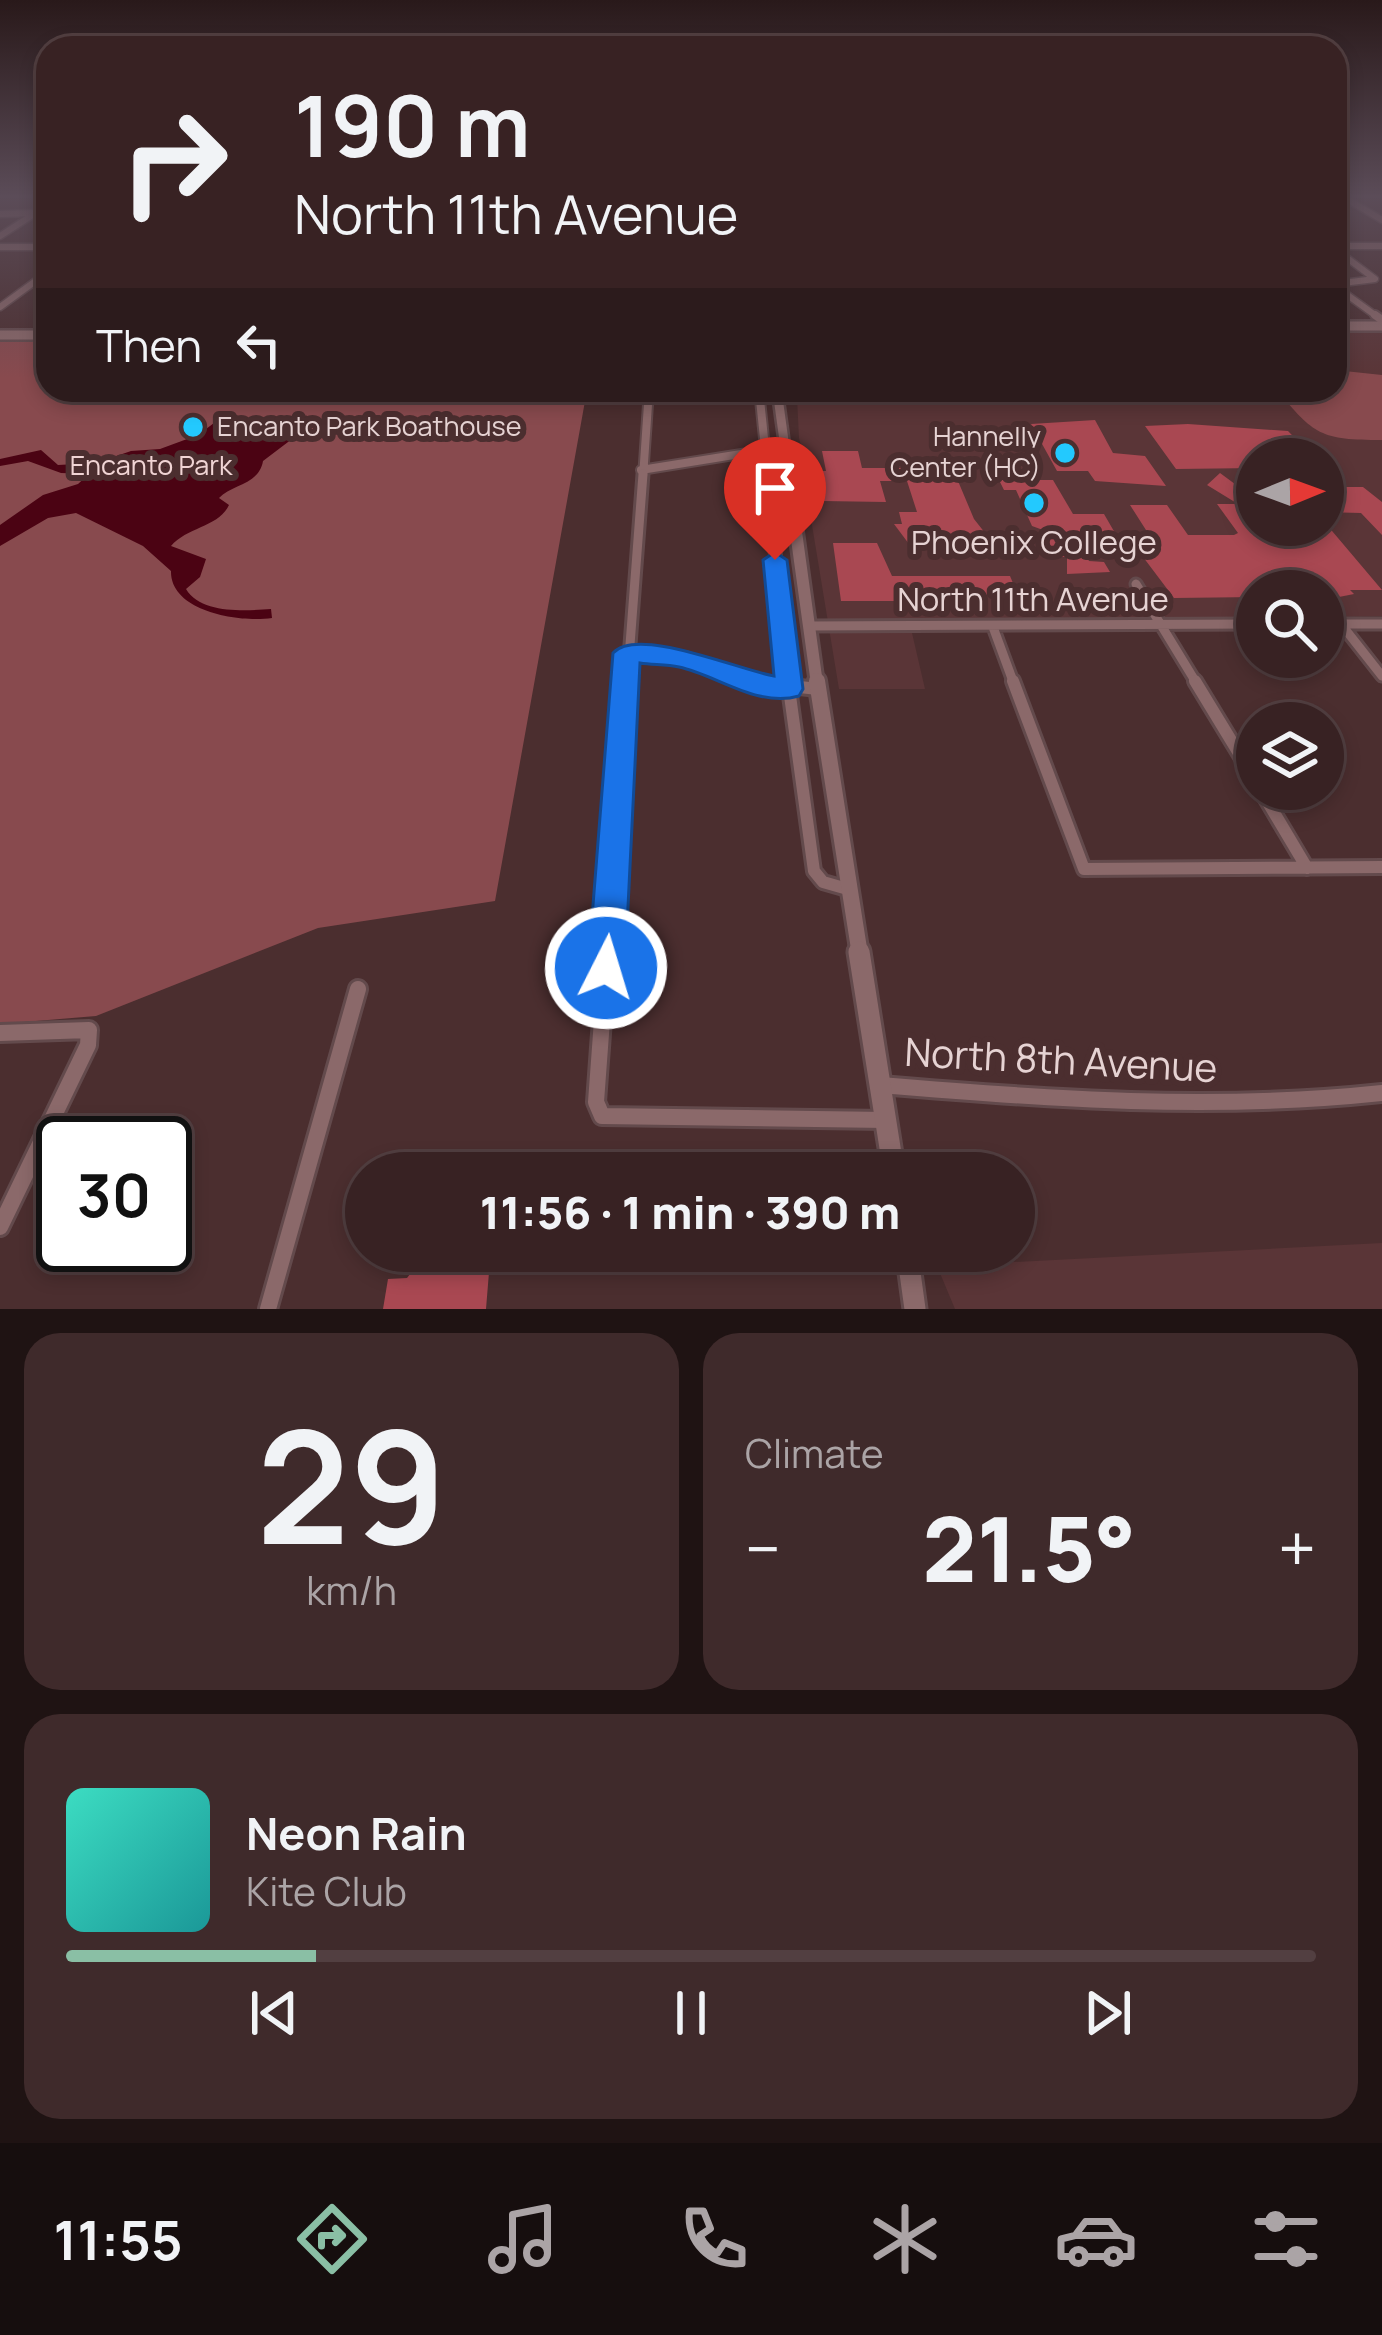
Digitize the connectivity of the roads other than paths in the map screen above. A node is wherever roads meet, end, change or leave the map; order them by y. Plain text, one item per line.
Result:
1 (1347, 257) edge
2 (36, 281) edge
3 (1347, 283) edge
4 (1347, 295) edge
5 (0, 307) edge
6 (1382, 323) edge
7 (1347, 325) edge
8 (0, 335) edge
9 (36, 335) edge
10 (648, 402) edge
11 (760, 402) edge
12 (778, 402) edge
13 (784, 447) junction
14 (764, 448) junction
15 (641, 470) junction
16 (1136, 584) dead end
17 (1236, 624) edge
18 (1344, 624) edge
19 (1382, 624) edge
20 (1164, 625) junction
21 (809, 626) junction
22 (993, 627) junction
23 (1344, 628) edge
24 (627, 653) junction
25 (1382, 676) edge
26 (789, 689) junction
27 (818, 689) junction
28 (1236, 747) edge
29 (1273, 810) edge
30 (1382, 867) edge
31 (1307, 868) junction
32 (851, 890) junction
33 (358, 989) dead end
34 (0, 1033) edge
35 (880, 1085) junction
36 (1382, 1093) edge
37 (886, 1120) junction
38 (891, 1152) edge
39 (0, 1227) edge
40 (910, 1272) edge
41 (268, 1309) edge
42 (915, 1309) edge

1 - 3 street
2 - 5 street
4 - 6 street
6 - 7 street
8 - 9 street
10 - 15 street
11 - 14 street
12 - 13 main road
13 - 14 street
13 - 21 main road
14 - 15 street
14 - 26 street
15 - 24 street
16 - 20 street
17 - 20 street, North 11th Avenue
18 - 19 street
20 - 22 street, North 11th Avenue
20 - 28 street
21 - 22 street, North 11th Avenue
21 - 27 main road
22 - 31 street
23 - 25 street
24 - 26 street
24 - 37 street, North 8th Avenue
26 - 27 street
26 - 32 street
27 - 32 main road
29 - 31 street
30 - 31 street
32 - 35 main road
33 - 41 street
34 - 39 street
35 - 36 street, North 8th Avenue
35 - 37 main road
37 - 38 main road
40 - 42 main road

